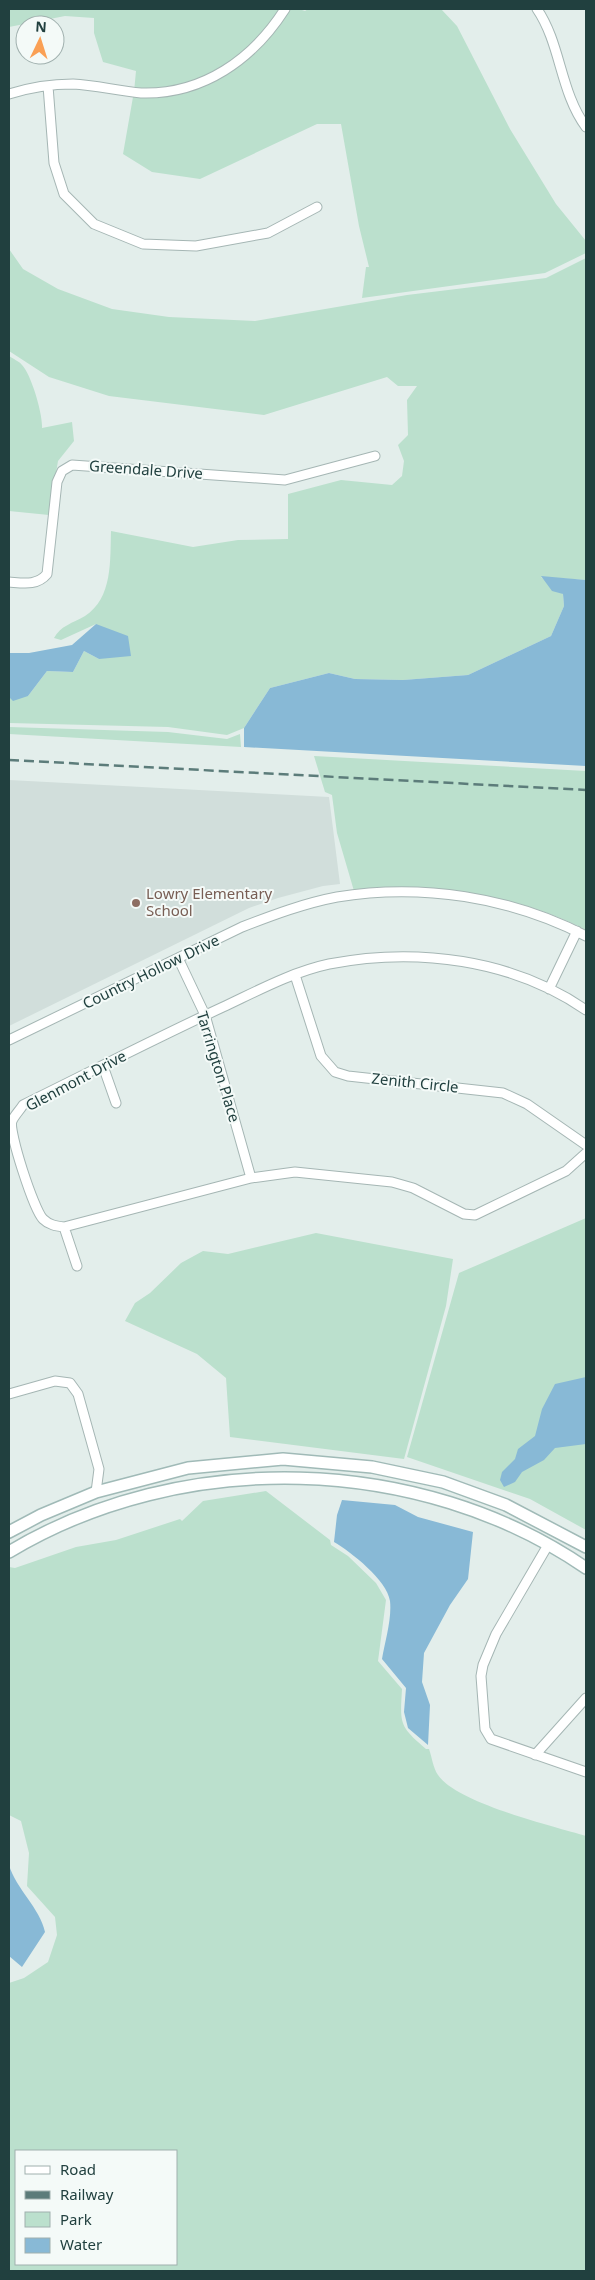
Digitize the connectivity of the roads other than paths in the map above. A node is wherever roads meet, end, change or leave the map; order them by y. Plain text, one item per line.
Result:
1 (285, 9) edge
2 (537, 9) edge
3 (48, 86) junction
4 (9, 94) edge
5 (586, 127) edge
6 (317, 207) dead end
7 (375, 456) dead end
8 (9, 582) edge
9 (577, 931) junction
10 (586, 936) edge
11 (178, 958) junction
12 (295, 975) junction
13 (549, 989) junction
14 (586, 1010) edge
15 (205, 1015) junction
16 (9, 1040) edge
17 (103, 1066) junction
18 (116, 1103) dead end
19 (586, 1145) edge
20 (586, 1153) edge
21 (251, 1178) junction
22 (64, 1227) junction
23 (77, 1266) dead end
24 (9, 1394) edge
25 (96, 1492) junction
26 (9, 1532) edge
27 (548, 1545) junction
28 (586, 1547) edge
29 (9, 1552) edge
30 (586, 1568) edge
31 (586, 1698) edge
32 (535, 1755) junction
33 (586, 1772) edge

1 - 3 street
2 - 5 street
3 - 4 street
3 - 6 street
7 - 8 street, Greendale Drive
9 - 10 street, Country Hollow Drive
9 - 11 street, Country Hollow Drive
9 - 13 street
11 - 15 street, Tarrington Place
11 - 16 street, Country Hollow Drive
12 - 13 street, Glenmont Drive
12 - 15 street, Glenmont Drive
12 - 19 street, Zenith Circle
13 - 14 street, Glenmont Drive
15 - 17 street, Glenmont Drive
15 - 21 street, Tarrington Place
17 - 18 street
17 - 22 street, Glenmont Drive
20 - 21 street
21 - 22 street
22 - 23 street
24 - 25 street
25 - 26 street
25 - 28 street
27 - 29 street
27 - 30 street
27 - 32 street
31 - 32 street
32 - 33 street

